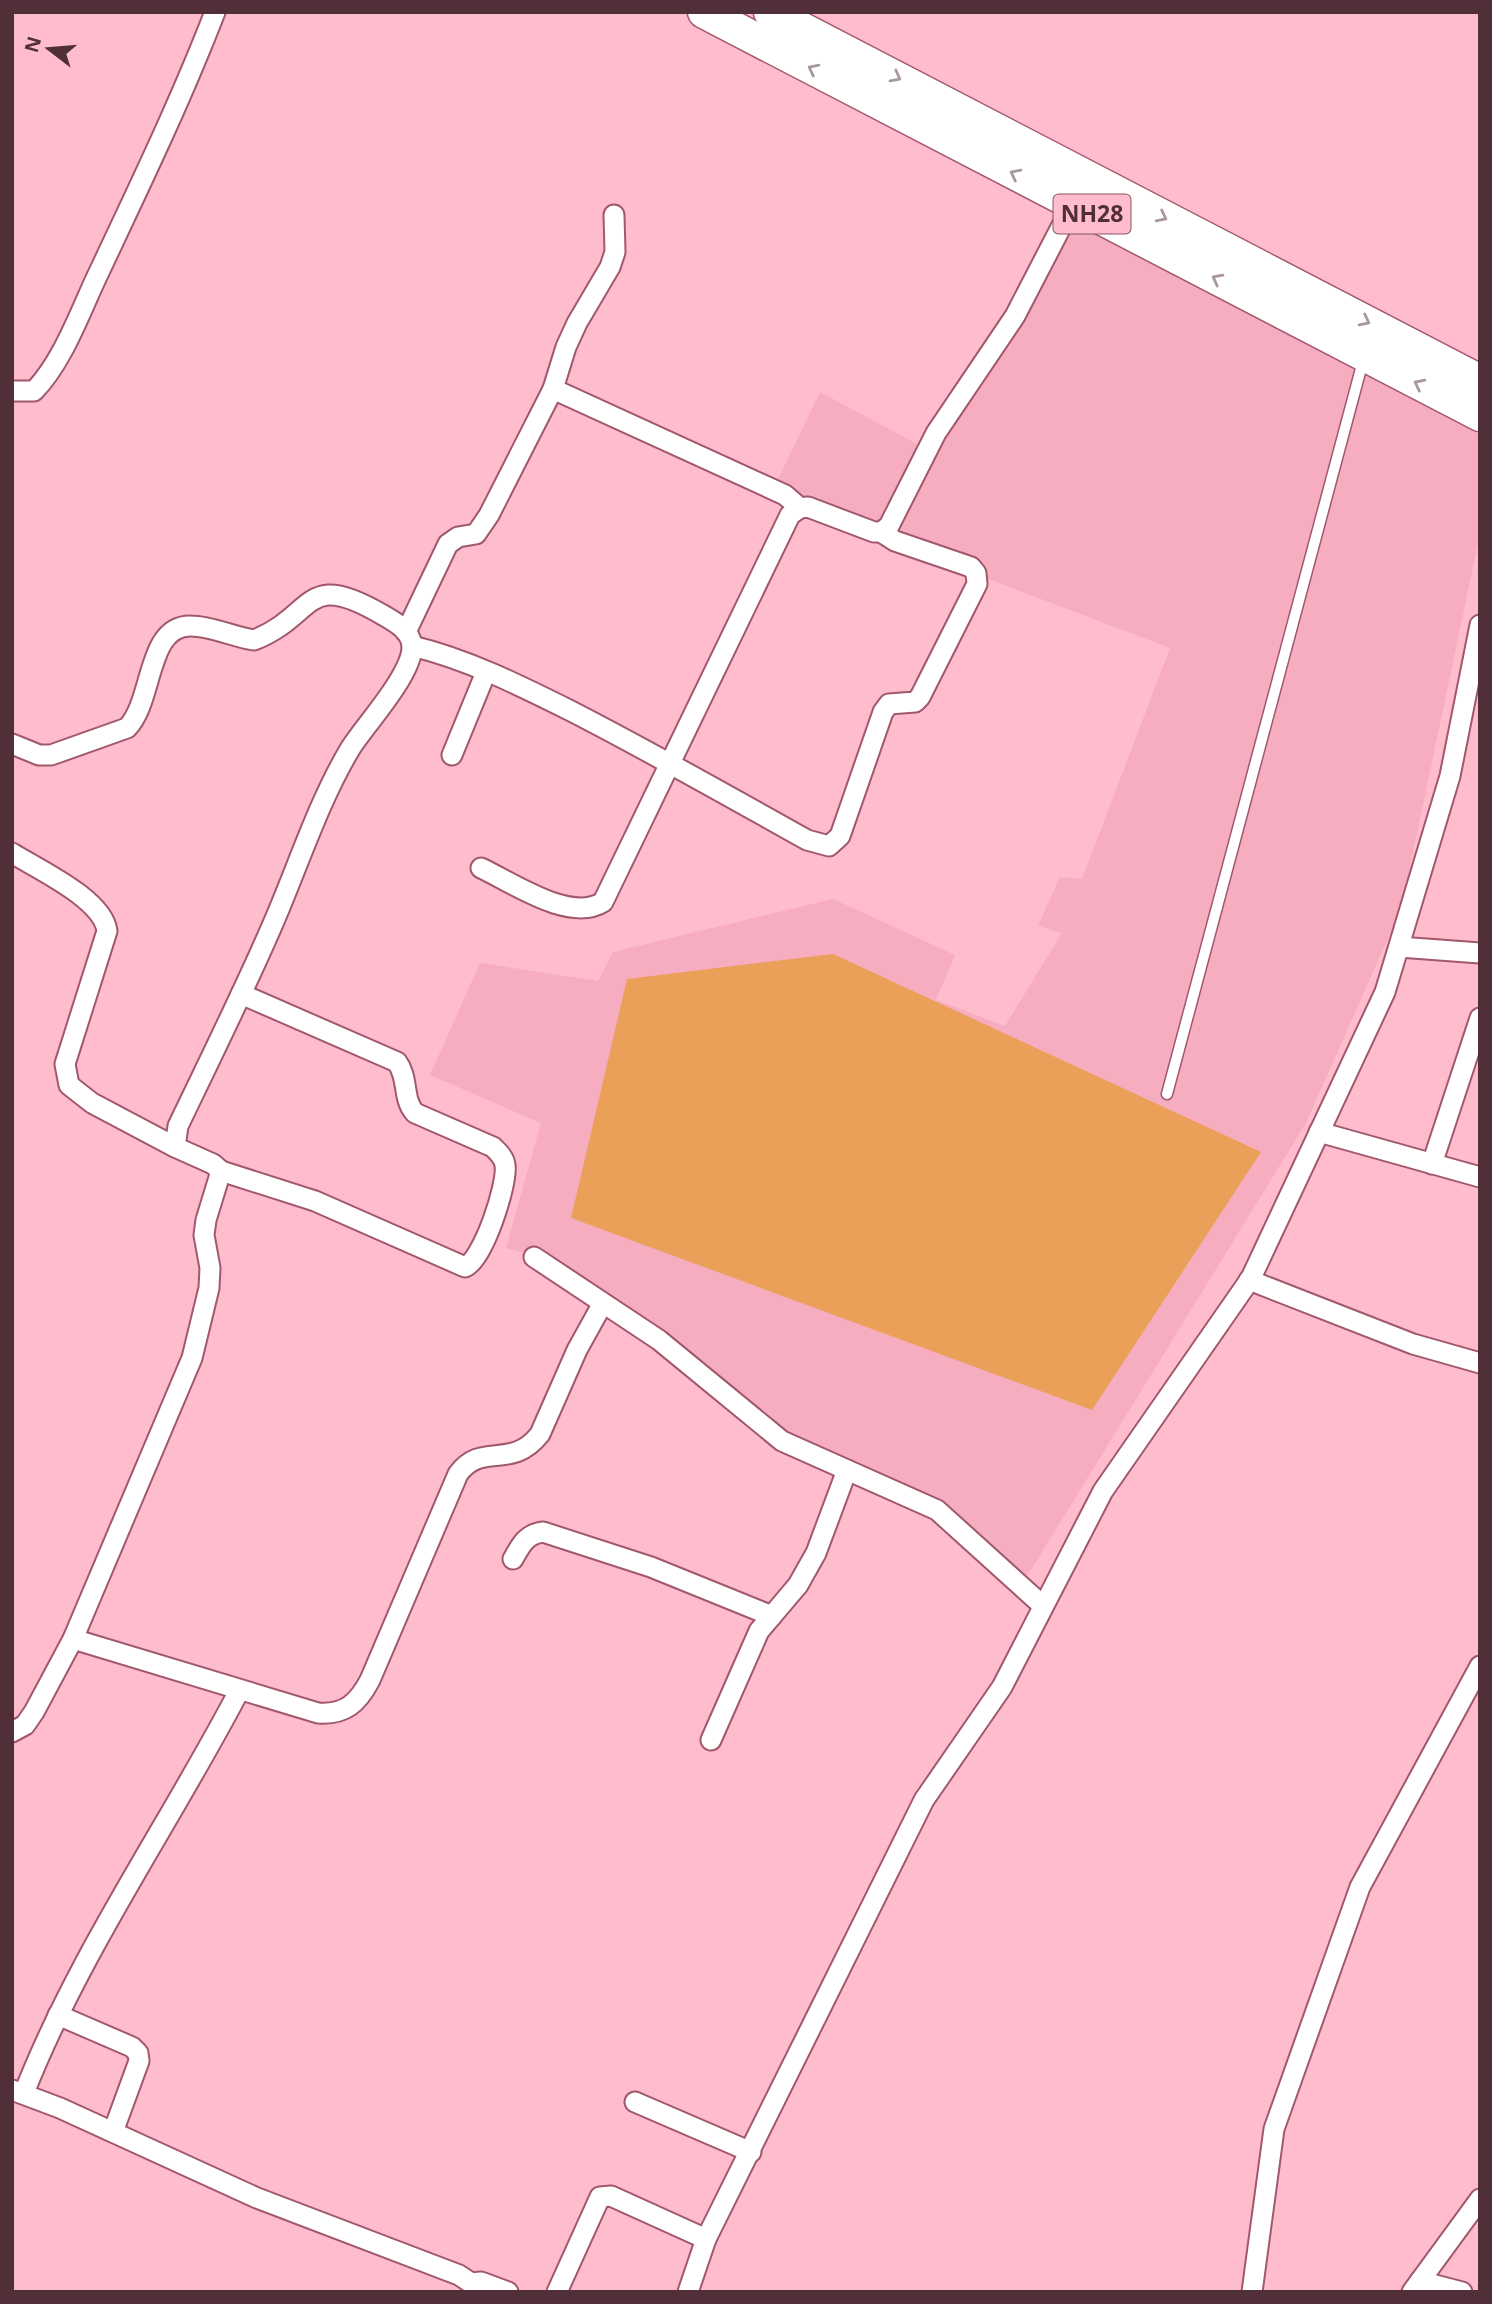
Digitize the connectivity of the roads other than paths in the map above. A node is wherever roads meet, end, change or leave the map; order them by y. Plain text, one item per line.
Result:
1 (215, 12) edge
2 (704, 12) edge
3 (776, 14) edge
4 (1073, 204) junction
5 (614, 215) dead end
6 (1365, 356) junction
7 (1480, 381) edge
8 (553, 389) junction
9 (12, 391) edge
10 (1480, 415) edge
11 (800, 508) junction
12 (881, 532) junction
13 (1480, 625) edge
14 (409, 639) junction
15 (486, 672) junction
16 (12, 744) edge
17 (452, 755) dead end
18 (670, 761) junction
19 (12, 853) edge
20 (481, 868) dead end
21 (1399, 947) junction
22 (1480, 953) edge
23 (241, 994) junction
24 (1480, 1018) edge
25 (1477, 1042) edge
26 (1167, 1094) dead end
27 (1319, 1132) junction
28 (175, 1147) junction
29 (1432, 1164) junction
30 (220, 1171) junction
31 (1480, 1177) edge
32 (534, 1257) dead end
33 (1249, 1280) junction
34 (603, 1303) junction
35 (1480, 1363) edge
36 (847, 1470) junction
37 (513, 1559) dead end
38 (1042, 1605) junction
39 (772, 1616) junction
40 (74, 1639) junction
41 (1480, 1666) edge
42 (239, 1691) junction
43 (12, 1732) edge
44 (711, 1740) dead end
45 (58, 2015) junction
46 (18, 2091) edge
47 (635, 2102) dead end
48 (113, 2132) junction
49 (751, 2152) junction
50 (1480, 2199) edge
51 (706, 2239) junction
52 (1416, 2286) edge
53 (473, 2287) edge
54 (508, 2292) edge
55 (557, 2292) edge
56 (688, 2292) edge
57 (1252, 2292) edge
58 (1462, 2292) edge

1 - 9 street
4 -> 2 highway, NH28
3 -> 7 highway, NH28
6 -> 4 highway, NH28
4 - 12 street
5 - 8 street
10 -> 6 highway, NH28
6 - 26 lane
8 - 11 street
8 - 14 street
11 - 12 street
11 - 18 street
12 - 18 street
13 - 21 street
14 - 15 street
14 - 16 street
14 - 23 street
15 - 17 street
15 - 18 street
18 - 20 street
19 - 28 street
21 - 22 street
21 - 27 street
23 - 28 street
23 - 30 street
24 - 25 street
25 - 29 street
27 - 29 street
27 - 33 street
28 - 30 street
29 - 31 street
30 - 40 street
32 - 34 street
33 - 35 street
33 - 38 street
34 - 36 street
34 - 42 street
36 - 38 street
36 - 39 street
37 - 39 street
38 - 49 street
39 - 44 street
40 - 42 street
40 - 43 street
41 - 57 street
42 - 45 street
45 - 46 street
45 - 48 street
46 - 48 street
47 - 49 street
48 - 53 street
49 - 51 street
50 - 52 street
51 - 55 street
51 - 56 street
52 - 58 street
53 - 54 street

